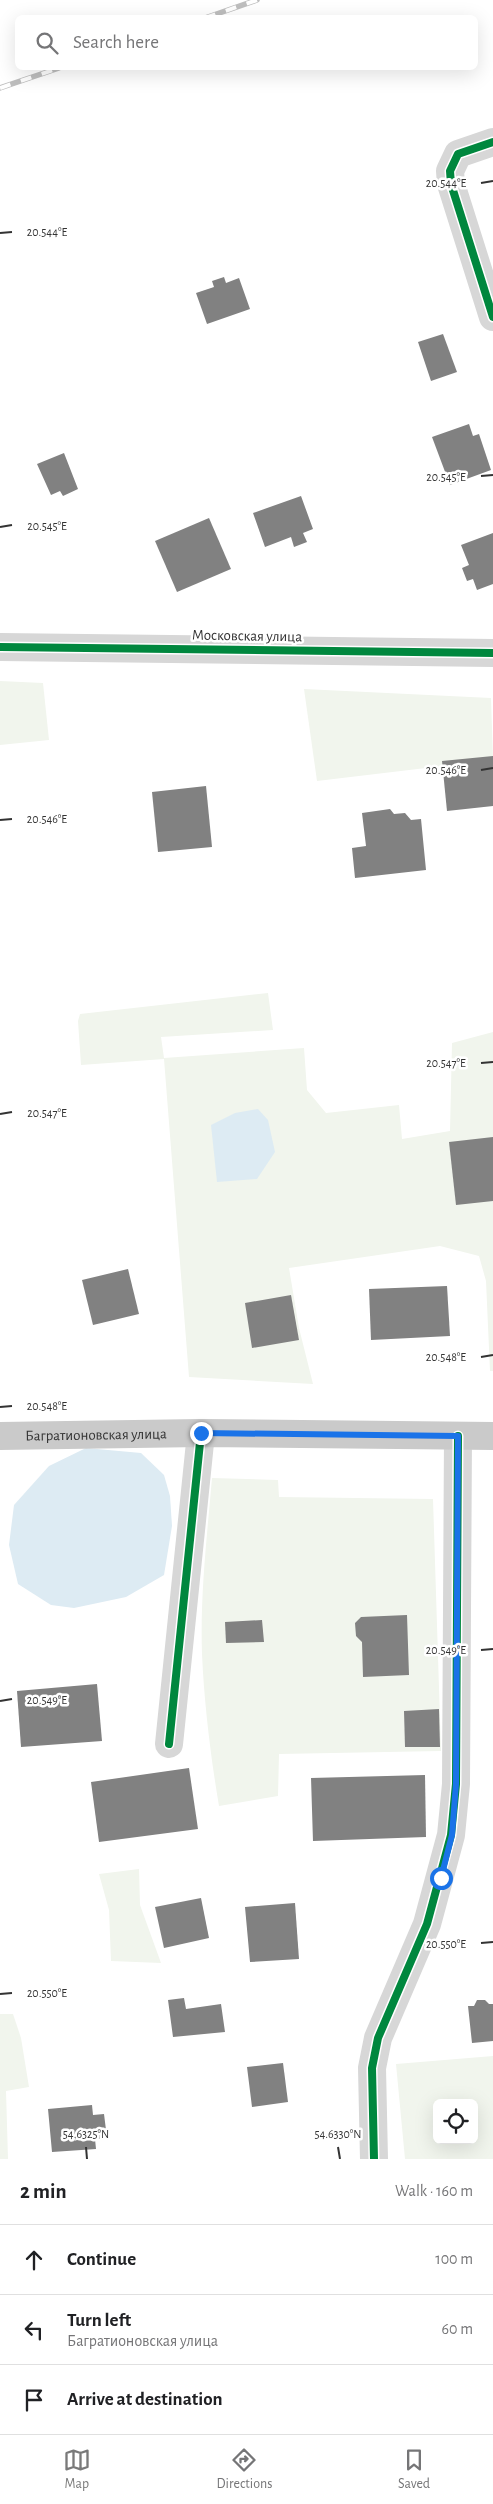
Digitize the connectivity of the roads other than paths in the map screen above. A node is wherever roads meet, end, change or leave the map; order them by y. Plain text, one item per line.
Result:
1 (493, 142) edge
2 (493, 317) edge
3 (0, 647) edge
4 (493, 654) edge
5 (201, 1433) junction
6 (0, 1436) edge
7 (458, 1436) junction
8 (493, 1436) edge
9 (169, 1744) dead end
10 (374, 2159) edge

1 - 2 street
3 - 4 street, Московская улица
5 - 6 main road, Багратионовская улица
5 - 7 main road, Багратионовская улица
5 - 9 street
7 - 8 main road, Багратионовская улица
7 - 10 street

